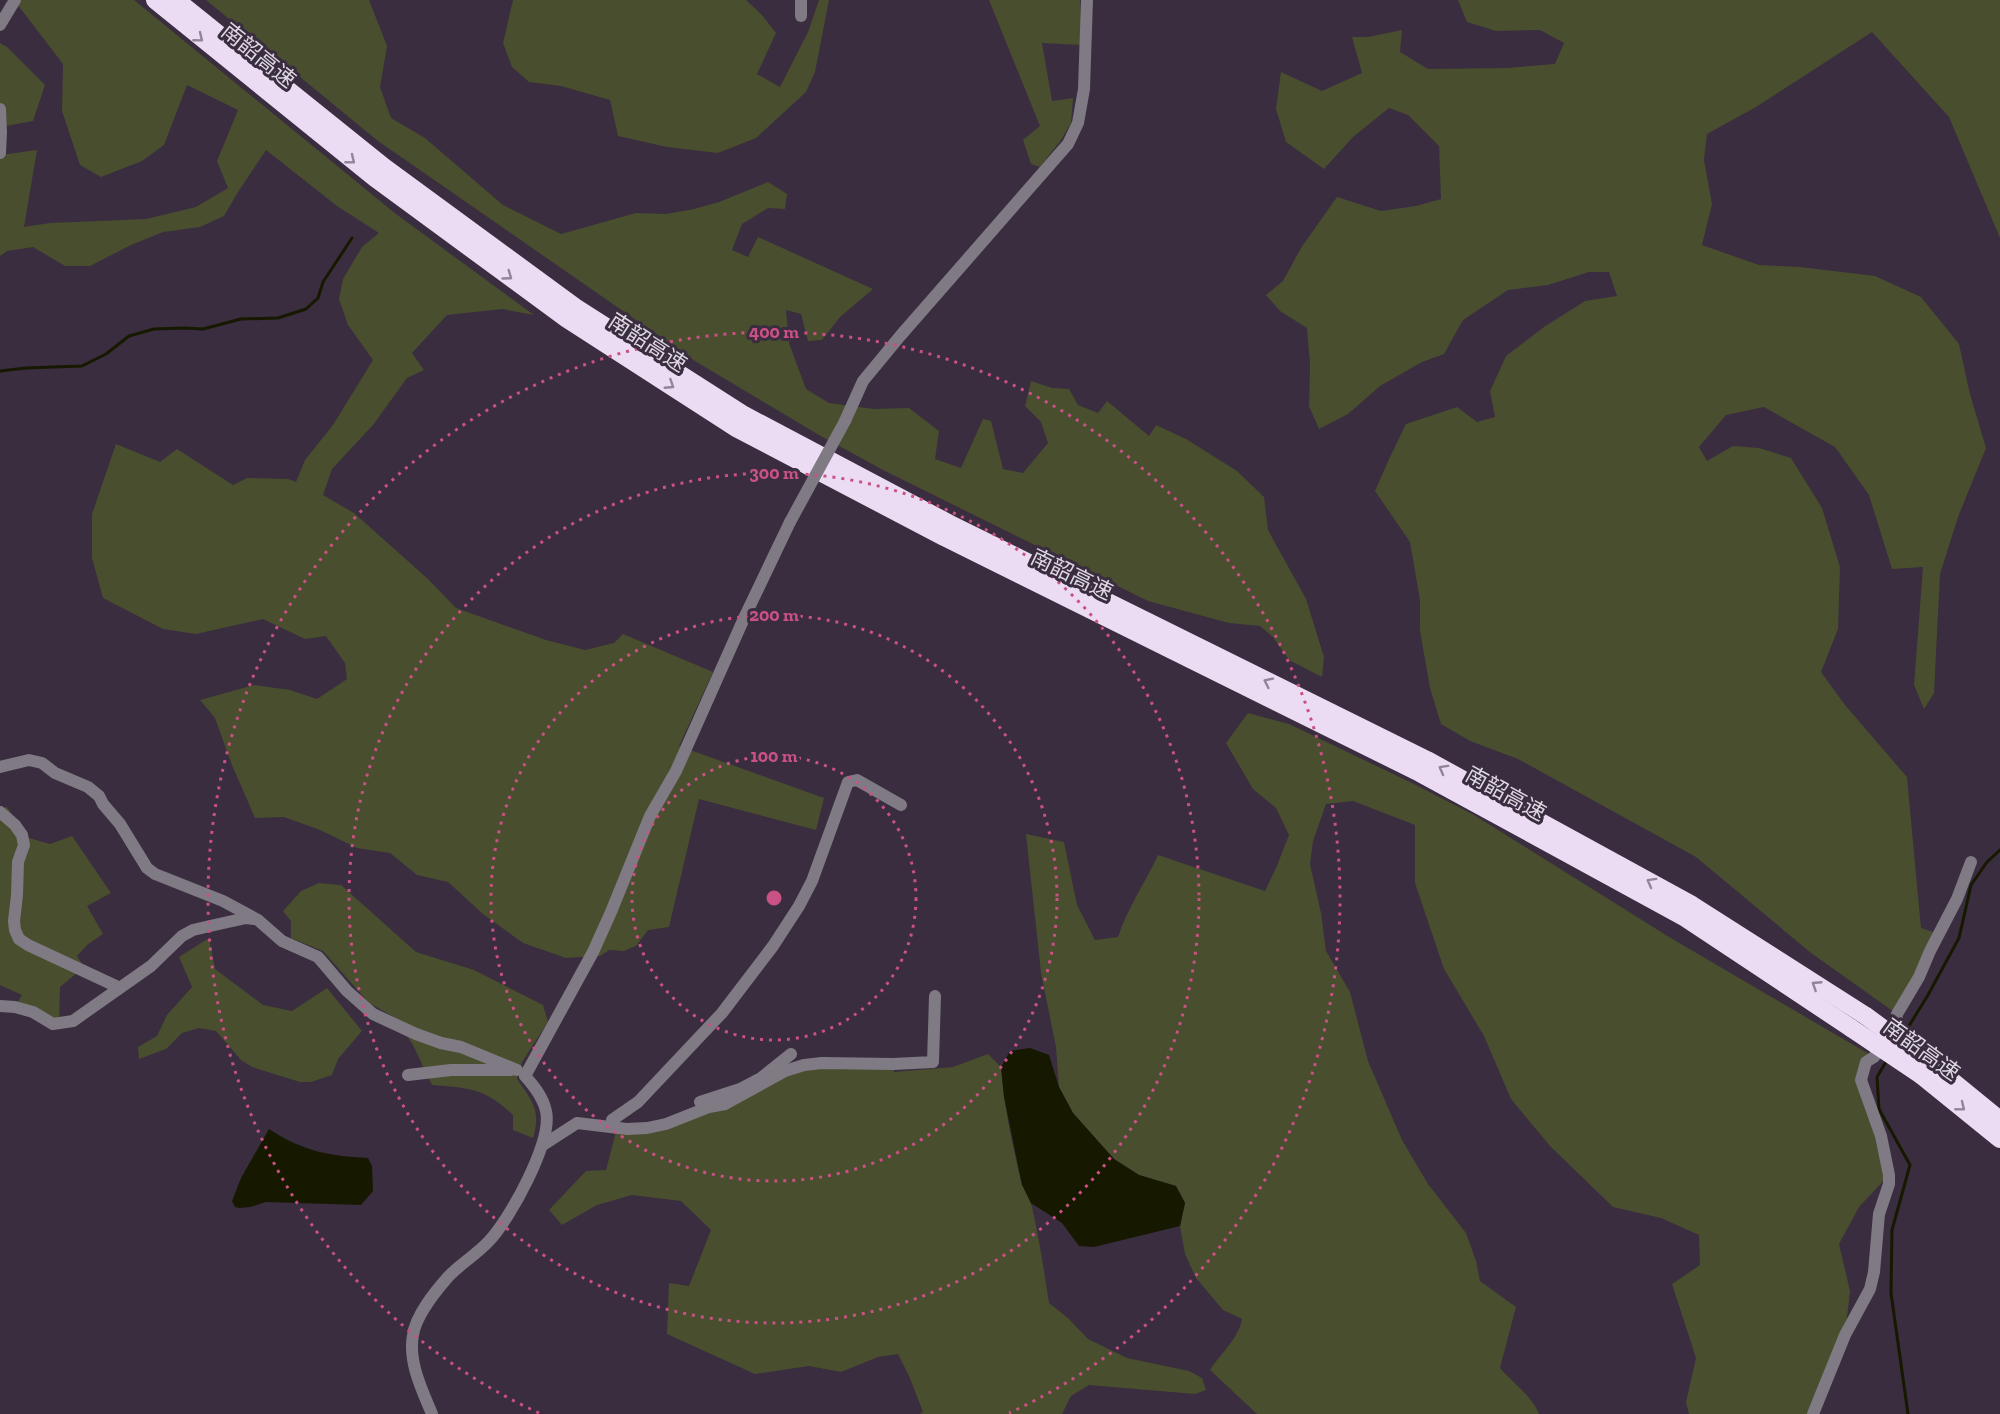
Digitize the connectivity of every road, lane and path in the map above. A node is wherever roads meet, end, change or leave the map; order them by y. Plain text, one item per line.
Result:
1 (15, 0) edge
2 (154, 0) edge
3 (176, 0) edge
4 (801, 0) edge
5 (1087, 0) edge
6 (801, 16) dead end
7 (0, 26) edge
8 (0, 109) edge
9 (0, 153) edge
10 (0, 769) edge
11 (0, 777) edge
12 (901, 805) dead end
13 (0, 812) edge
14 (1971, 862) dead end
15 (258, 920) junction
16 (118, 987) junction
17 (935, 996) dead end
18 (0, 1006) edge
19 (791, 1054) dead end
20 (1925, 1069) junction
21 (521, 1073) junction
22 (408, 1075) dead end
23 (612, 1120) junction
24 (2000, 1120) edge
25 (577, 1123) junction
26 (2000, 1139) edge
27 (543, 1145) junction
28 (432, 1414) edge
29 (1813, 1414) edge

1 - 7 street
2 -> 20 highway, 南韶高速, bridge
20 -> 3 highway, 南韶高速, bridge
4 - 6 street
5 - 21 street, bridge
8 - 9 street
10 - 11 street
10 - 15 street
12 - 23 street
13 - 16 street
14 - 29 street
15 - 16 street
15 - 21 street
16 - 18 street
17 - 25 street
19 - 23 street
20 - 24 highway, 南韶高速
20 -> 26 highway, 南韶高速
21 - 22 street
21 - 27 street
23 - 25 street
25 - 27 street
27 - 28 street

